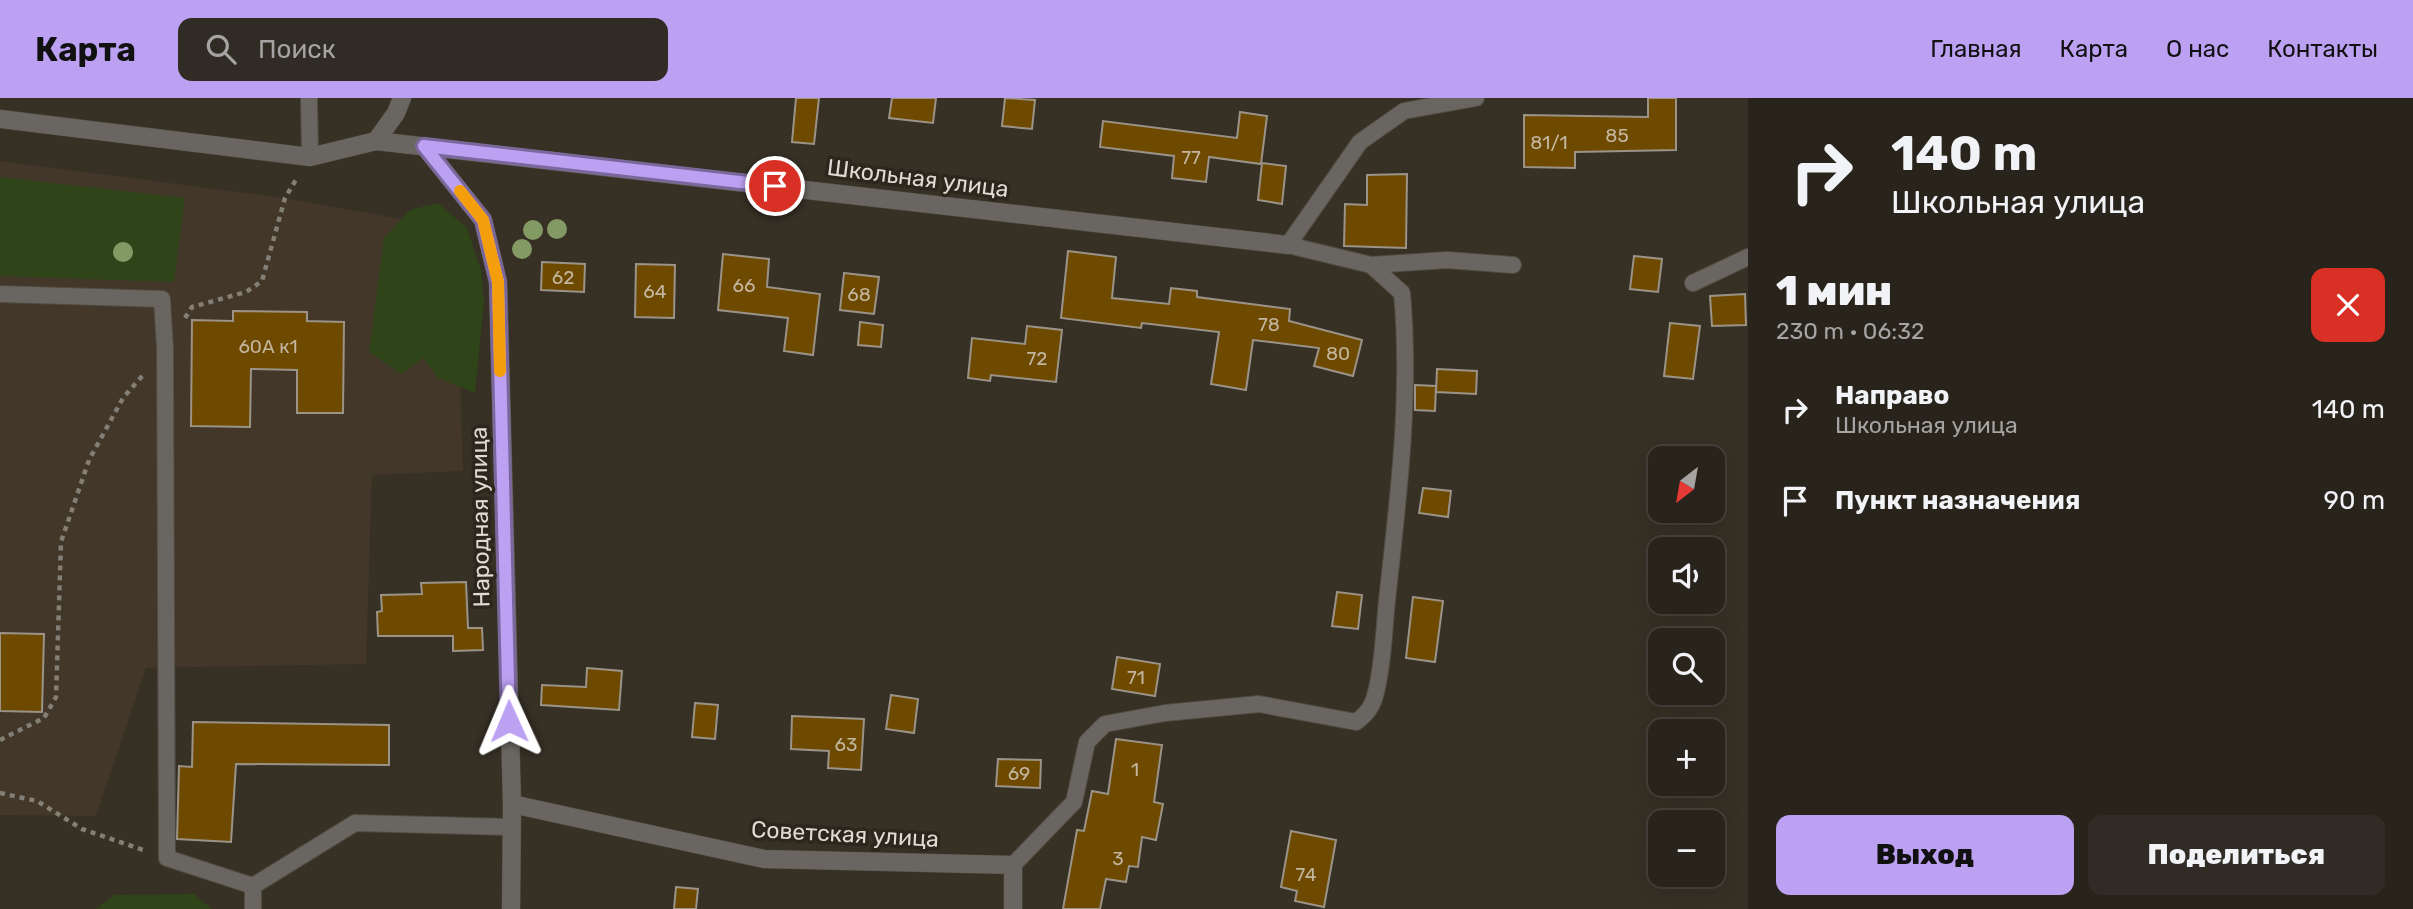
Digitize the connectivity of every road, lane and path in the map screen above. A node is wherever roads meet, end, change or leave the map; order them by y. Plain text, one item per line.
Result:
1 (309, 98) edge
2 (402, 98) edge
3 (1476, 98) edge
4 (0, 118) edge
5 (376, 141) junction
6 (424, 146) junction
7 (310, 157) junction
8 (1288, 245) junction
9 (1748, 257) edge
10 (1371, 265) junction
11 (1513, 265) dead end
12 (1693, 283) dead end
13 (0, 294) edge
14 (165, 348) junction
15 (0, 740) edge
16 (0, 793) edge
17 (512, 804) junction
18 (512, 827) junction
19 (167, 858) junction
20 (1013, 865) junction
21 (253, 886) junction
22 (253, 909) edge
23 (511, 909) edge
24 (1013, 909) edge

1 - 7 lane
2 - 5 street
3 - 8 lane
4 - 7 street, Школьная улица
5 - 6 street, Школьная улица
5 - 7 street, Школьная улица
6 - 8 street, Школьная улица
6 - 17 street, Народная улица
7 - 14 path
8 - 10 lane
9 - 12 lane
10 - 11 lane
10 - 20 lane
13 - 14 lane
14 - 15 path
14 - 19 lane
16 - 19 path
17 - 18 street, Народная улица
17 - 20 street, Советская улица
18 - 21 lane
18 - 23 street, Народная улица
19 - 21 lane
20 - 24 street
21 - 22 lane

